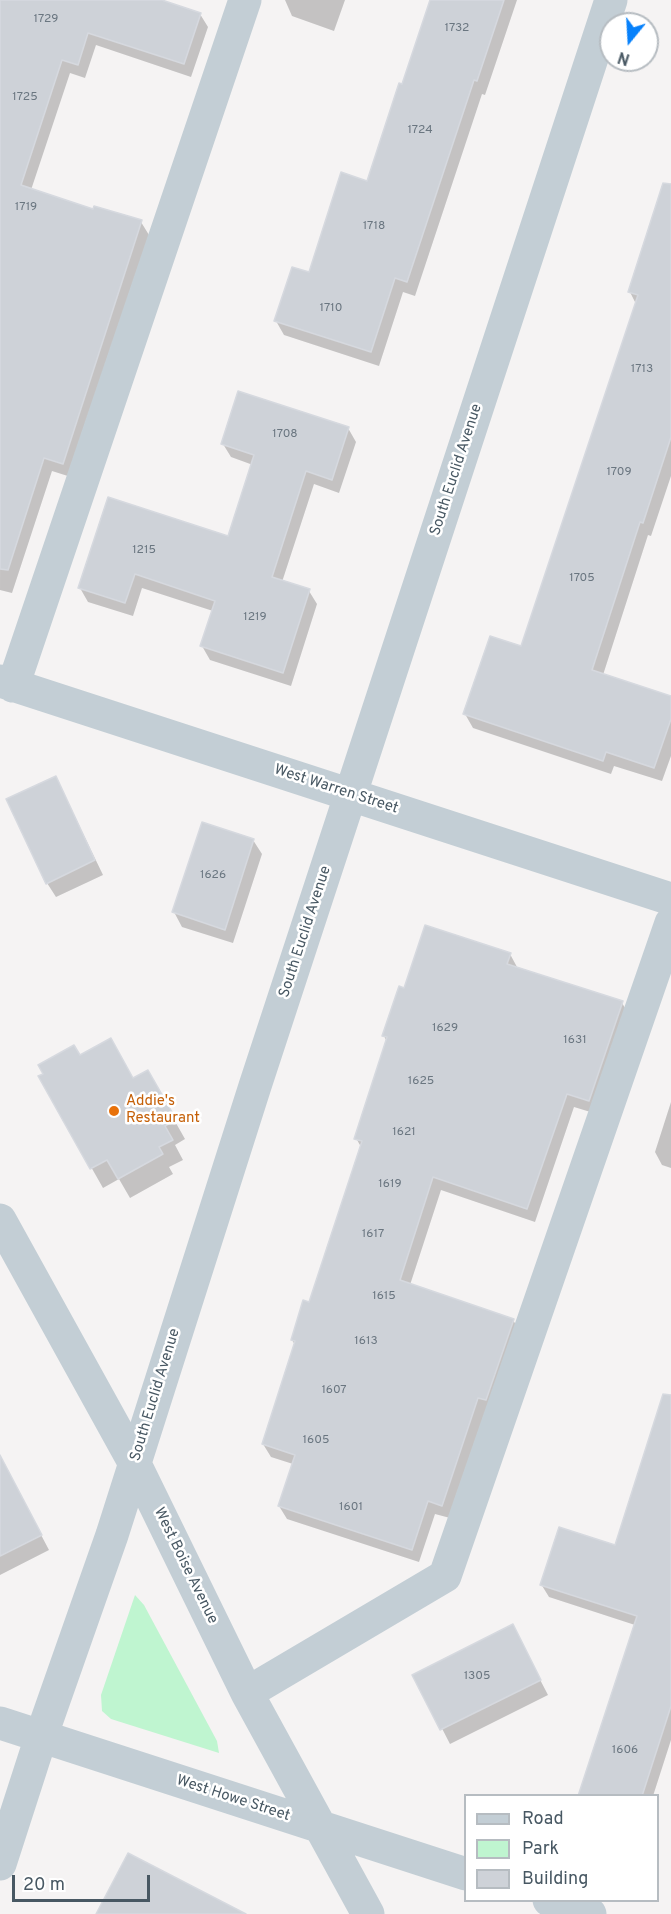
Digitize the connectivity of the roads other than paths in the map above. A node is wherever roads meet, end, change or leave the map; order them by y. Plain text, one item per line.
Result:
1 (245, 0) edge
2 (611, 0) edge
3 (6, 683) edge
4 (351, 795) junction
5 (671, 899) edge
6 (671, 923) edge
7 (0, 1220) edge
8 (135, 1464) junction
9 (247, 1693) junction
10 (0, 1724) edge
11 (41, 1737) junction
12 (321, 1827) junction
13 (0, 1864) edge
14 (464, 1874) edge
15 (555, 1902) edge
16 (368, 1914) edge
17 (591, 1914) edge

1 - 3 street
2 - 4 street, South Euclid Avenue
3 - 4 street, West Warren Street
4 - 5 street, West Warren Street
4 - 8 street, South Euclid Avenue
6 - 9 street
7 - 8 street, West Boise Avenue
8 - 9 street, West Boise Avenue
8 - 11 street, South Euclid Avenue
9 - 12 street, West Boise Avenue
10 - 11 street, West Howe Street
11 - 12 street, West Howe Street
11 - 13 street, South Euclid Avenue
12 - 14 street, West Howe Street
12 - 16 street, West Boise Avenue
15 - 17 street

